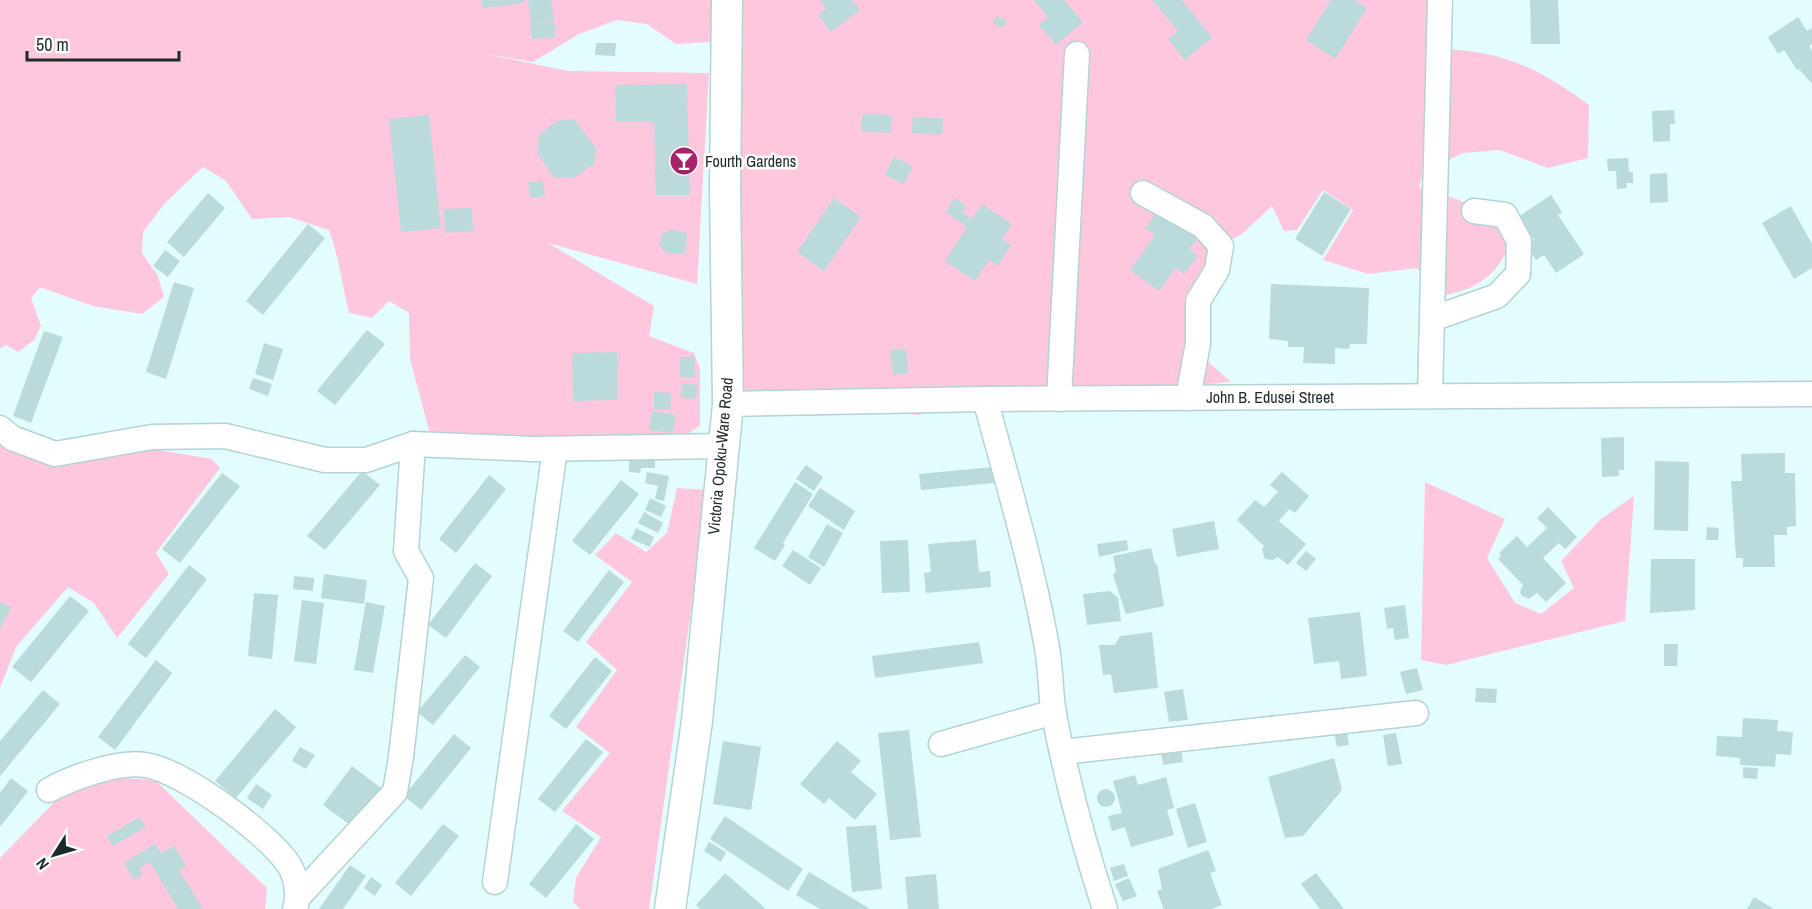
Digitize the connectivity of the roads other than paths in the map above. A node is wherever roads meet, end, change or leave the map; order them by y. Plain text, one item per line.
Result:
1 (727, 0) edge
2 (1440, 0) edge
3 (1077, 54) dead end
4 (1143, 193) dead end
5 (1474, 211) dead end
6 (1432, 319) junction
7 (1812, 394) edge
8 (1430, 396) junction
9 (1188, 398) junction
10 (985, 399) junction
11 (1059, 399) junction
12 (728, 404) junction
13 (0, 428) edge
14 (413, 444) junction
15 (722, 446) junction
16 (555, 449) junction
17 (1054, 712) junction
18 (1416, 713) dead end
19 (941, 744) dead end
20 (1062, 752) junction
21 (49, 790) dead end
22 (495, 882) dead end
23 (297, 903) edge
24 (670, 909) edge
25 (1105, 909) edge

1 - 12 main road, Victoria Opoku-Ware Road
2 - 6 street
3 - 11 street
4 - 9 street
5 - 6 street
6 - 8 street
7 - 8 street, John B. Edusei Street
8 - 9 street, John B. Edusei Street
9 - 11 street, John B. Edusei Street
10 - 11 street, John B. Edusei Street
10 - 12 street, John B. Edusei Street
10 - 17 street
12 - 15 main road, Victoria Opoku-Ware Road
13 - 14 street
14 - 16 street
14 - 23 street
15 - 16 street
15 - 24 main road, Victoria Opoku-Ware Road
16 - 22 street
17 - 19 street
17 - 20 street
18 - 20 street
20 - 25 street
21 - 23 street

